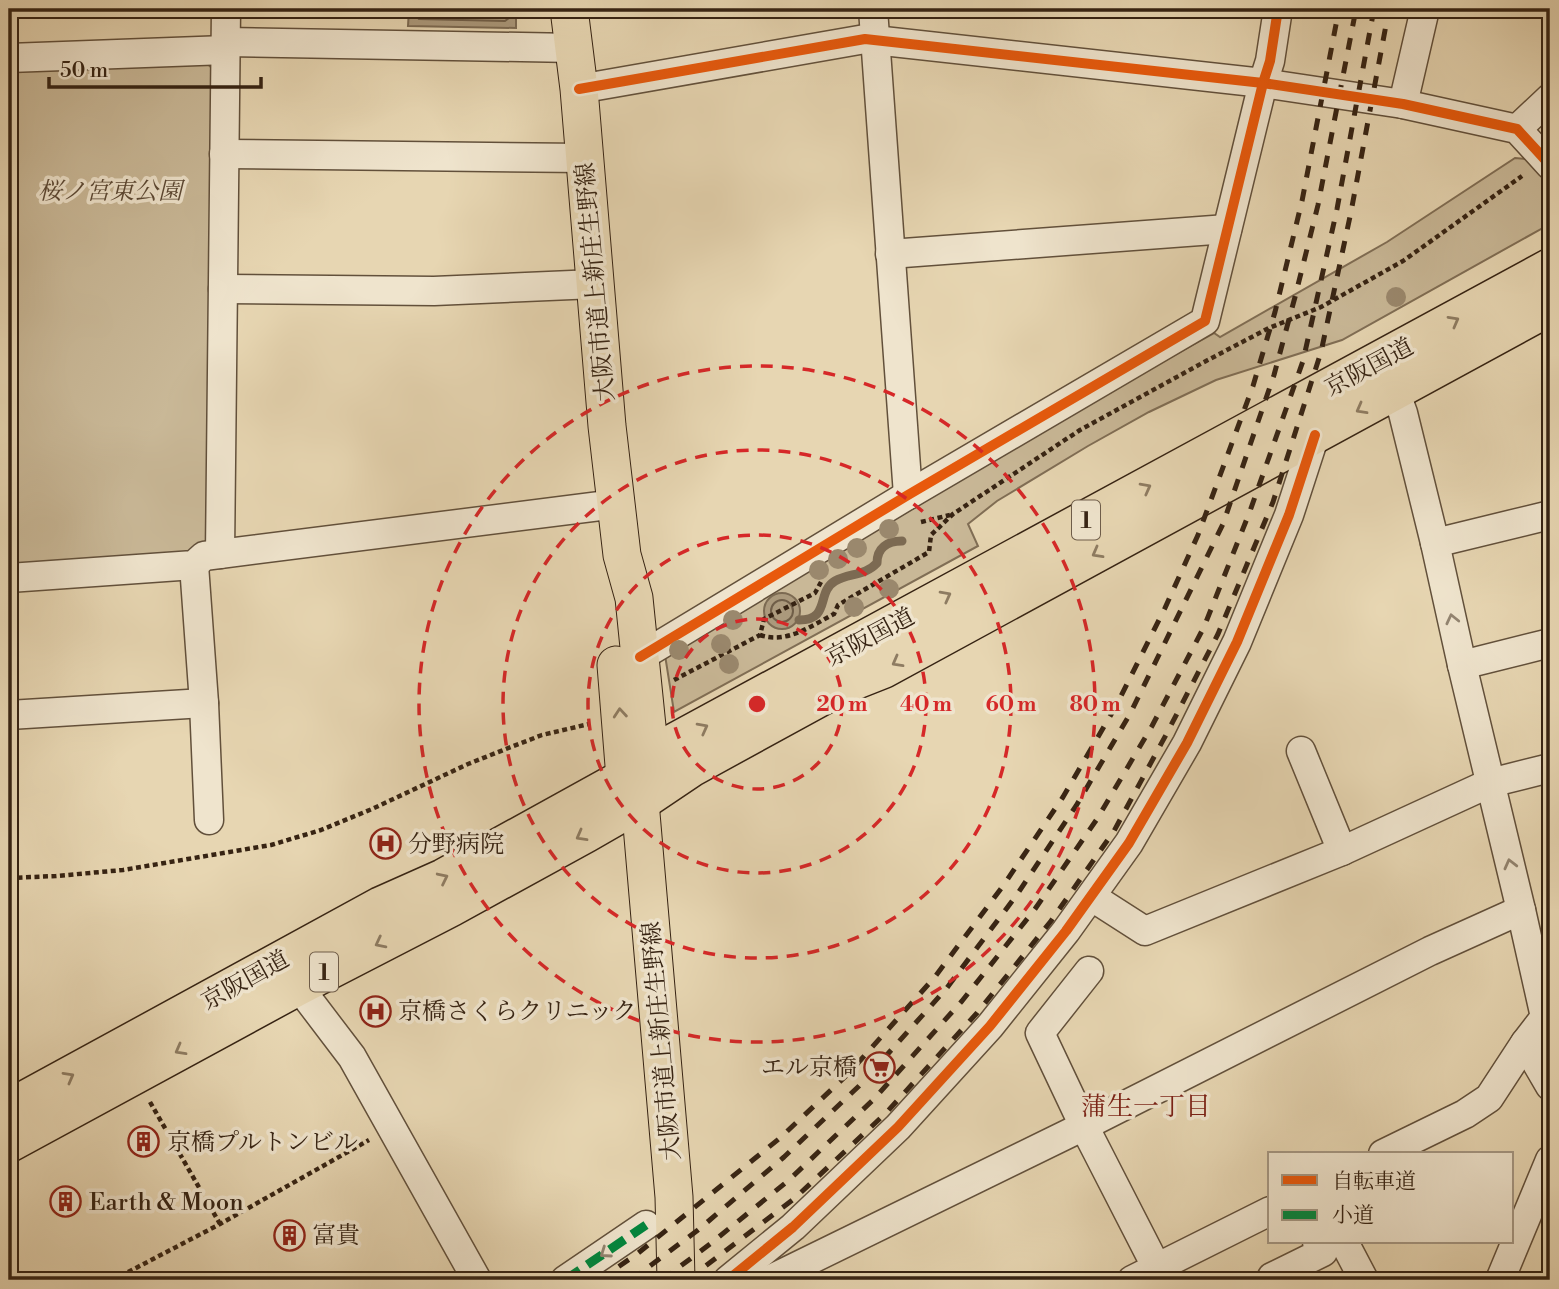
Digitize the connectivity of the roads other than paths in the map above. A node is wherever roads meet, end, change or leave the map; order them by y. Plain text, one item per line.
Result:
1 (226, 9) edge
2 (569, 9) edge
3 (873, 9) edge
4 (1278, 9) edge
5 (1425, 9) edge
6 (875, 40) junction
7 (226, 46) junction
8 (574, 48) junction
9 (9, 58) edge
10 (1263, 83) junction
11 (579, 89) junction
12 (1550, 98) edge
13 (1403, 104) junction
14 (1517, 130) junction
15 (225, 154) junction
16 (584, 158) junction
17 (1550, 165) edge
18 (1227, 229) junction
19 (890, 254) junction
20 (1550, 268) edge
21 (595, 284) junction
22 (223, 289) junction
23 (1550, 306) edge
24 (1395, 391) junction
25 (1315, 435) junction
26 (908, 495) junction
27 (617, 504) junction
28 (1550, 515) edge
29 (1435, 543) junction
30 (220, 554) junction
31 (622, 555) junction
32 (194, 565) junction
33 (9, 578) edge
34 (1550, 643) edge
35 (640, 657) junction
36 (1462, 664) junction
37 (204, 703) junction
38 (9, 715) edge
39 (1301, 751) dead end
40 (1550, 768) edge
41 (638, 778) junction
42 (1490, 783) junction
43 (209, 820) dead end
44 (1342, 851) junction
45 (1092, 897) junction
46 (1521, 910) junction
47 (1089, 971) dead end
48 (298, 986) junction
49 (1548, 1015) edge
50 (1525, 1044) junction
51 (1550, 1086) edge
52 (9, 1109) edge
53 (1084, 1126) junction
54 (9, 1143) edge
55 (1388, 1152) edge
56 (1550, 1160) edge
57 (1268, 1212) edge
58 (646, 1225) dead end
59 (1332, 1244) edge
60 (1151, 1276) edge
61 (477, 1280) edge
62 (565, 1280) edge
63 (676, 1280) edge
64 (728, 1280) edge
65 (769, 1280) edge
66 (1274, 1280) edge
67 (1364, 1280) edge
68 (1500, 1280) edge

1 - 7 street
2 - 8 main road, 大阪市道上新庄生野線
3 - 6 street
4 - 10 street
5 - 13 street
6 - 10 street
6 - 11 street
6 - 19 street
7 - 8 street
7 - 9 street
7 - 15 street
8 - 11 main road, 大阪市道上新庄生野線
10 - 13 street
10 - 18 street
11 - 16 main road, 大阪市道上新庄生野線
12 - 14 street
13 - 14 street
14 - 17 street
15 - 16 street
15 - 22 street
16 - 21 main road, 大阪市道上新庄生野線
18 - 19 street
18 - 26 street
19 - 26 street
41 -> 20 highway, 京阪国道 / 1
21 - 22 street
21 - 27 main road, 大阪市道上新庄生野線
22 - 30 street
23 - 24 highway, 京阪国道 / 1
24 -> 25 highway, 京阪国道 / 1
24 - 29 street
25 -> 41 highway, 京阪国道 / 1
25 - 45 street
26 - 35 street
27 - 30 street
27 - 31 main road, 大阪市道上新庄生野線
28 - 29 street
36 -> 29 street
30 - 32 street
31 - 35 main road, 大阪市道上新庄生野線
41 -> 31 main road, 大阪市道上新庄生野線
32 - 33 street
32 - 37 street
34 - 36 street
35 - 41 main road, 大阪市道上新庄生野線
36 - 42 street
37 - 38 street
37 - 43 street
39 - 44 street
40 - 42 street
41 -> 48 highway, 京阪国道 / 1
52 -> 41 highway, 京阪国道 / 1
41 - 63 main road, 大阪市道上新庄生野線
42 - 44 street
46 -> 42 street
44 - 45 street
45 - 64 street
46 - 49 street
46 - 53 street
47 - 53 street
48 -> 54 highway, 京阪国道 / 1
48 - 61 street
49 - 50 street
50 - 51 street
50 - 55 street
53 - 60 street
53 - 65 street
56 - 68 street
57 - 60 street
58 -> 62 street
59 - 66 street
59 - 67 street

